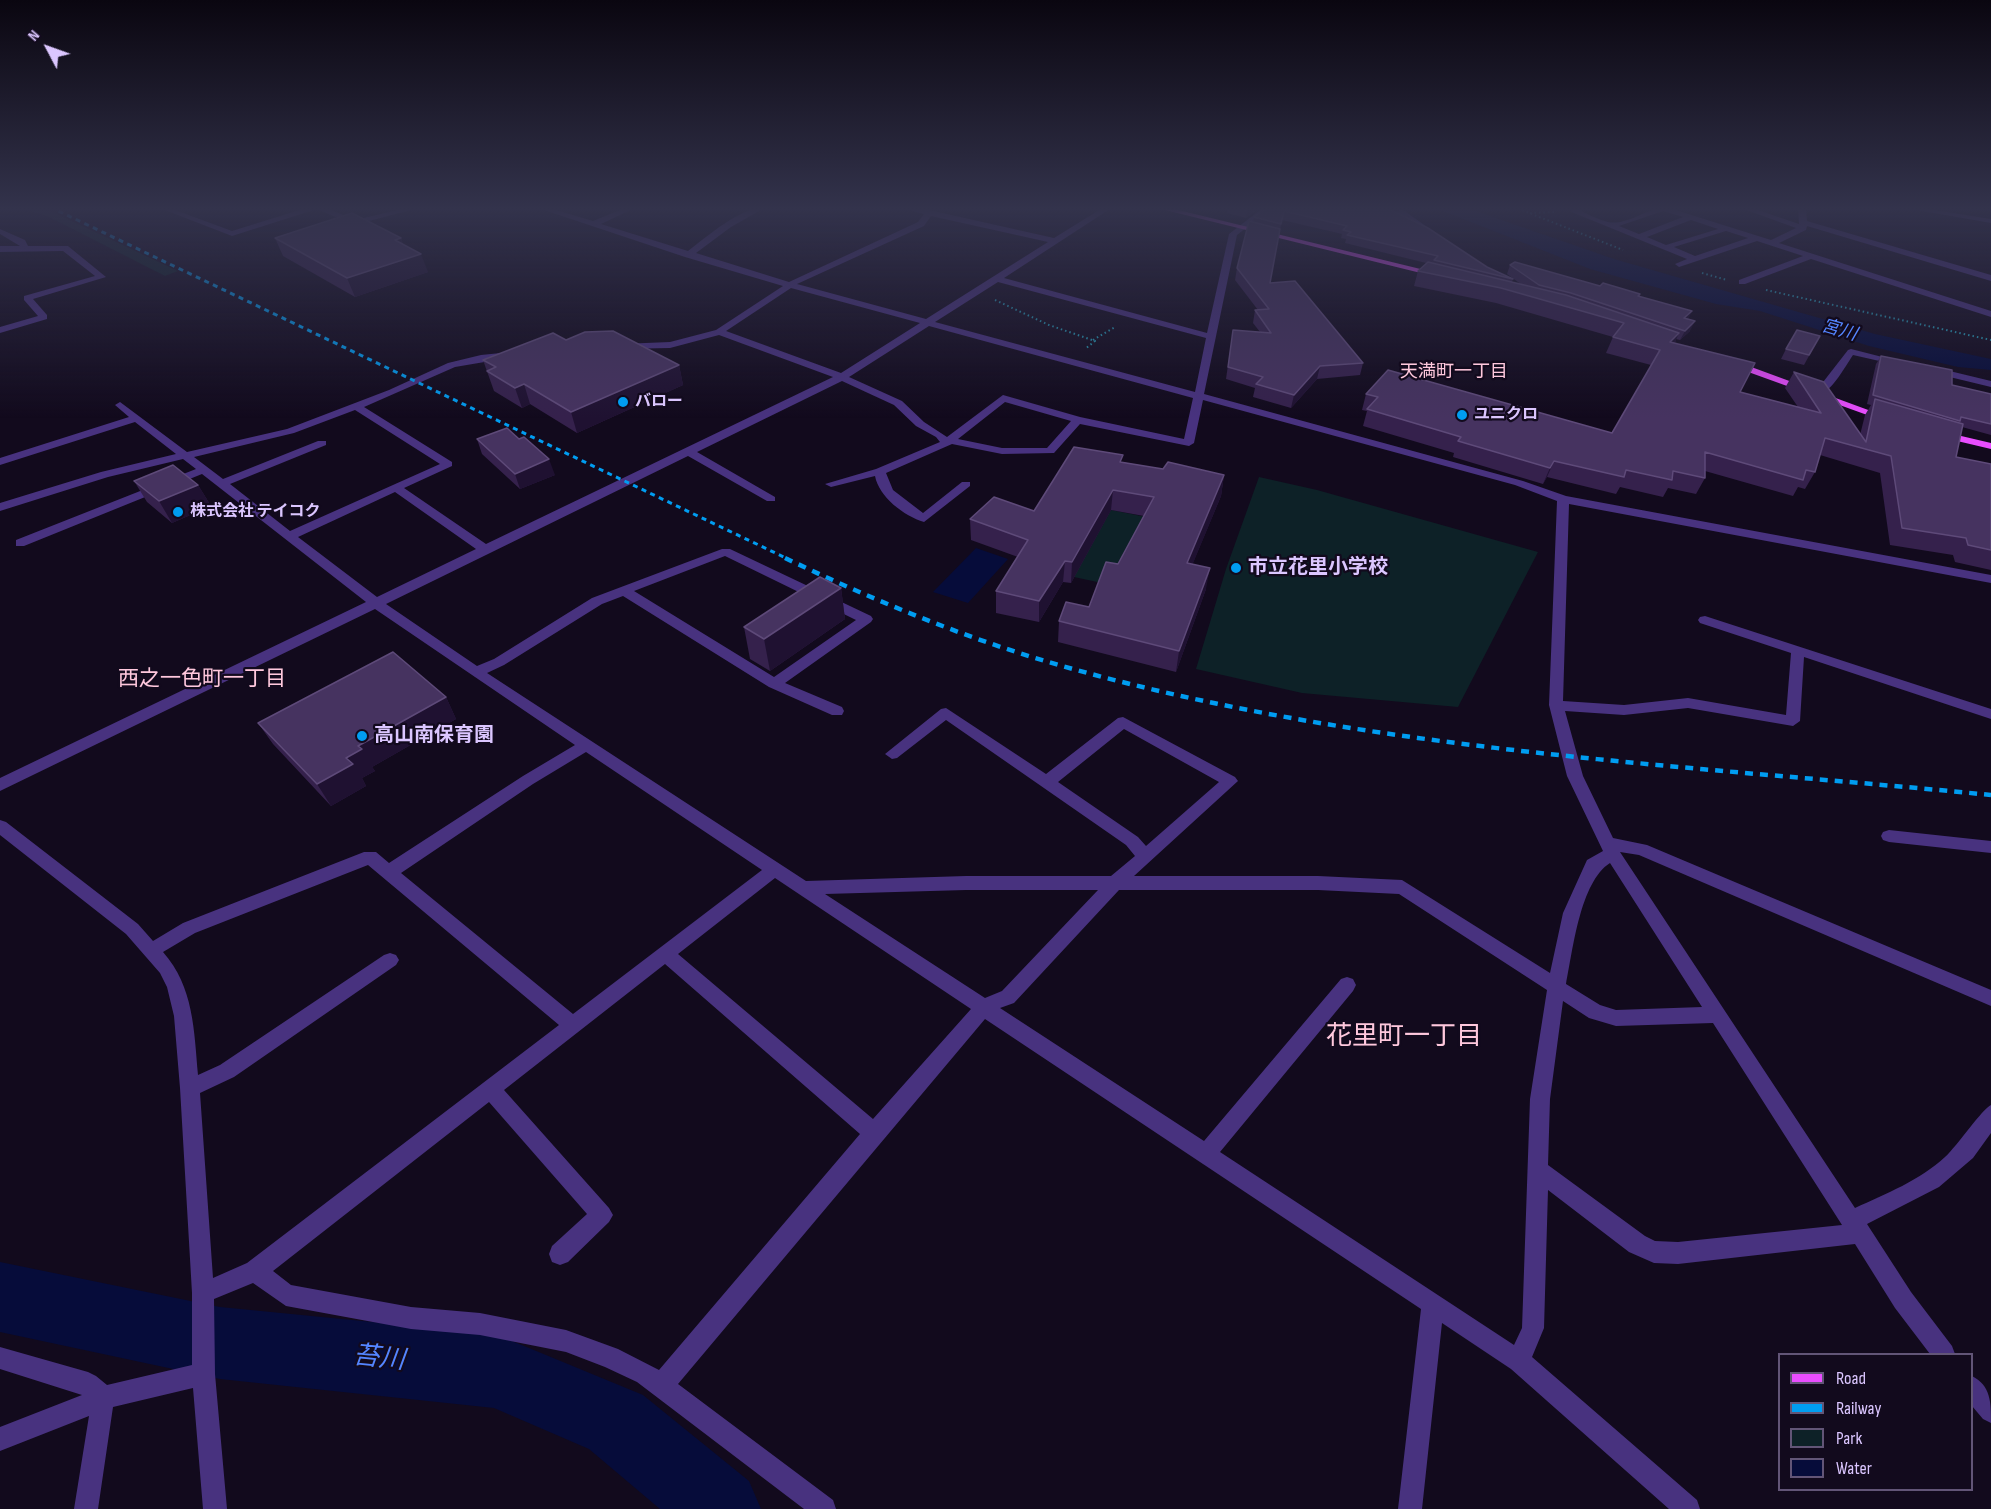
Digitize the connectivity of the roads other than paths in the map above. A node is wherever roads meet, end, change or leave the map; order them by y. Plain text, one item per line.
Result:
1 (100, 277) edge
2 (764, 277) edge
3 (806, 277) edge
4 (1224, 277) edge
5 (1754, 277) edge
6 (1874, 277) edge
7 (994, 278) joint
8 (1742, 282) dead end
9 (790, 285) junction
10 (1991, 314) edge
11 (927, 322) junction
12 (0, 330) edge
13 (719, 332) junction
14 (1212, 337) junction
15 (610, 347) edge
16 (519, 354) edge
17 (1718, 358) edge
18 (1909, 365) edge
19 (1921, 368) edge
20 (842, 378) junction
21 (1991, 384) edge
22 (1816, 394) junction
23 (1201, 396) junction
24 (120, 405) dead end
25 (356, 406) junction
26 (136, 418) junction
27 (1078, 420) junction
28 (1897, 421) edge
29 (1926, 430) edge
30 (948, 441) junction
31 (322, 443) dead end
32 (1991, 446) edge
33 (688, 452) junction
34 (184, 456) junction
35 (0, 462) edge
36 (203, 470) junction
37 (880, 471) junction
38 (221, 484) junction
39 (831, 484) dead end
40 (966, 484) dead end
41 (396, 488) junction
42 (1563, 498) junction
43 (771, 499) dead end
44 (0, 507) edge
45 (289, 536) junction
46 (20, 543) dead end
47 (486, 550) junction
48 (1991, 579) edge
49 (624, 591) junction
50 (375, 603) junction
51 (1705, 620) dead end
52 (1798, 650) junction
53 (476, 672) junction
54 (774, 684) junction
55 (1556, 705) junction
56 (837, 711) dead end
57 (1991, 714) edge
58 (587, 746) junction
59 (892, 754) dead end
60 (1047, 782) junction
61 (0, 785) edge
62 (0, 826) edge
63 (1889, 836) dead end
64 (1991, 847) edge
65 (1610, 849) junction
66 (1145, 857) junction
67 (775, 869) junction
68 (388, 872) junction
69 (1114, 884) junction
70 (802, 888) junction
71 (152, 950) junction
72 (666, 954) junction
73 (390, 960) dead end
74 (1347, 985) dead end
75 (1556, 988) junction
76 (1991, 998) edge
77 (984, 1007) junction
78 (1718, 1015) junction
79 (571, 1024) junction
80 (190, 1088) junction
81 (489, 1088) junction
82 (1991, 1114) edge
83 (874, 1133) junction
84 (1206, 1154) junction
85 (1539, 1171) junction
86 (1857, 1227) junction
87 (560, 1254) dead end
88 (255, 1271) junction
89 (203, 1299) junction
90 (1433, 1304) junction
91 (1943, 1353) edge
92 (0, 1358) edge
93 (1520, 1361) junction
94 (203, 1374) junction
95 (662, 1386) junction
96 (1973, 1390) edge
97 (103, 1398) junction
98 (1991, 1411) edge
99 (0, 1439) edge
100 (86, 1509) edge
101 (215, 1509) edge
102 (824, 1509) edge
103 (1410, 1509) edge
104 (1688, 1509) edge

1 - 12 street
2 - 9 street
3 - 9 street
4 - 14 street
5 - 8 street
6 - 10 street
7 - 11 street
7 - 14 street
9 - 11 street
9 - 13 street
11 - 20 street
11 - 23 street
13 - 15 street
13 - 20 street
14 - 23 street
16 - 25 street
17 - 22 main road
18 - 22 street
19 - 21 street
20 - 30 street
20 - 33 street
22 - 28 main road
23 - 27 street
23 - 42 street
24 - 26 street
25 - 34 street
25 - 41 street
26 - 34 street
26 - 35 street
27 - 30 street
27 - 30 street
29 - 32 main road
30 - 37 street
31 - 38 street
33 - 43 street
33 - 47 street
34 - 36 street
34 - 44 street
36 - 38 street
36 - 46 street
37 - 39 street
37 - 40 street
38 - 45 street
41 - 45 street
41 - 47 street
42 - 48 street
42 - 55 street
45 - 50 street
47 - 50 street
49 - 53 street
49 - 54 street
49 - 54 street
50 - 53 street
50 - 61 street
51 - 52 street
52 - 55 street
52 - 57 street
53 - 58 street
54 - 56 street
55 - 65 street
58 - 67 street
58 - 68 street
59 - 60 street
60 - 66 street
60 - 66 street
62 - 71 street
63 - 64 street
65 - 75 street
65 - 76 street
65 - 78 street
66 - 69 street
67 - 70 street
67 - 72 street
68 - 71 street
68 - 79 street
69 - 70 street
69 - 75 street
69 - 77 street
70 - 77 street
71 - 80 street
72 - 79 street
72 - 83 street
73 - 80 street
74 - 84 street
75 - 78 street
75 - 85 street
77 - 83 street
77 - 84 street
78 - 86 street
79 - 81 street
80 - 89 street
81 - 87 street
81 - 88 street
82 - 86 street
83 - 95 street
84 - 90 street
85 - 86 street
85 - 93 street
86 - 91 street
88 - 89 street
88 - 95 street
89 - 94 street
90 - 93 street
90 - 103 street
92 - 97 street
93 - 104 street
94 - 97 street
94 - 101 street
95 - 102 street
96 - 98 street
97 - 99 street
97 - 100 street

